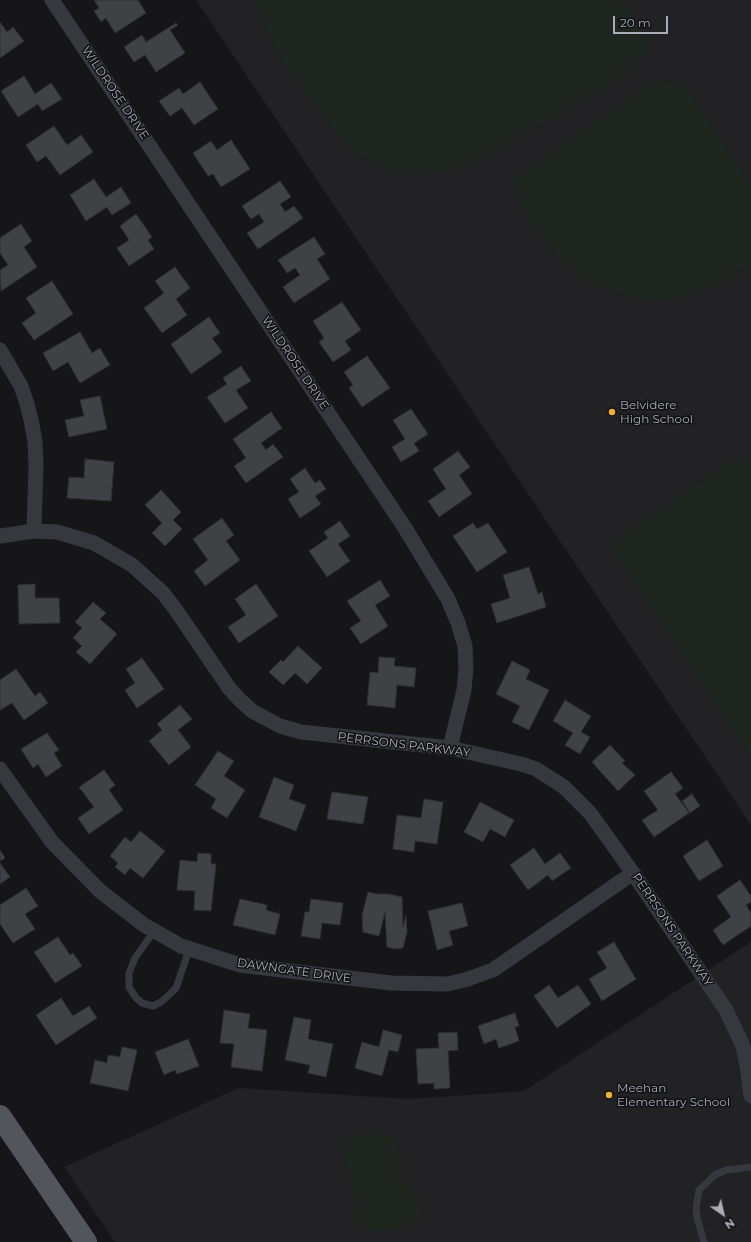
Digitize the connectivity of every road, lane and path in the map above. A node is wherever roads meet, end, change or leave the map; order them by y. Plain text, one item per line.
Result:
1 (52, 0) edge
2 (0, 350) edge
3 (34, 531) junction
4 (0, 536) edge
5 (450, 748) junction
6 (0, 769) edge
7 (633, 873) junction
8 (154, 931) junction
9 (189, 950) junction
10 (751, 1096) edge
11 (0, 1116) edge
12 (751, 1167) edge
13 (86, 1242) edge
14 (704, 1242) edge

1 - 5 street, WILDROSE DRIVE
2 - 3 street
3 - 4 street, PERRSONS PARKWAY
3 - 5 street, PERRSONS PARKWAY
5 - 7 street, PERRSONS PARKWAY
6 - 8 street, DAWNGATE DRIVE
7 - 9 street, DAWNGATE DRIVE
7 - 10 street, PERRSONS PARKWAY
8 - 9 street, DAWNGATE DRIVE
8 - 9 lane
11 - 13 main road
12 - 14 lane

